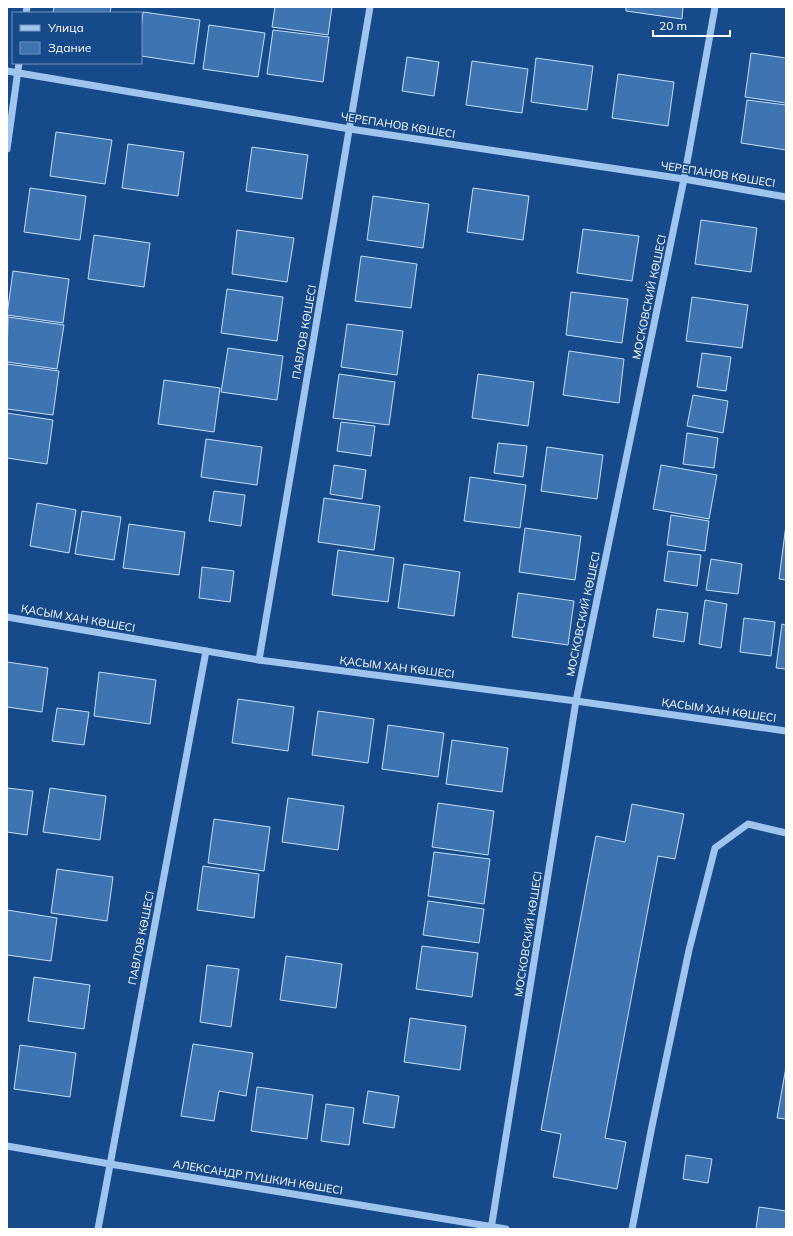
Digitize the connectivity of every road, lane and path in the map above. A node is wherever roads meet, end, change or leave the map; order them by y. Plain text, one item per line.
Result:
1 (370, 7) edge
2 (715, 7) edge
3 (19, 64) edge
4 (7, 72) edge
5 (18, 73) junction
6 (350, 129) junction
7 (7, 149) edge
8 (684, 179) junction
9 (786, 197) edge
10 (7, 617) edge
11 (206, 651) junction
12 (259, 660) junction
13 (576, 701) junction
14 (786, 731) edge
15 (786, 833) edge
16 (7, 1146) edge
17 (110, 1164) junction
18 (491, 1228) edge
19 (98, 1229) edge
20 (506, 1229) edge
21 (632, 1229) edge

1 - 6 street, ПАВЛОВ КӨШЕСІ
2 - 8 street, МОСКОВСКИЙ КӨШЕСІ
3 - 5 street
4 - 5 street, ЧЕРЕПАНОВ КӨШЕСІ
5 - 6 street, ЧЕРЕПАНОВ КӨШЕСІ
5 - 7 street
6 - 8 street, ЧЕРЕПАНОВ КӨШЕСІ
6 - 12 street, ПАВЛОВ КӨШЕСІ
8 - 9 street, ЧЕРЕПАНОВ КӨШЕСІ
8 - 13 street, МОСКОВСКИЙ КӨШЕСІ
10 - 11 street, ҚАСЫМ ХАН КӨШЕСІ
11 - 12 street, ҚАСЫМ ХАН КӨШЕСІ
11 - 17 street, ПАВЛОВ КӨШЕСІ
12 - 13 street, ҚАСЫМ ХАН КӨШЕСІ
13 - 14 street, ҚАСЫМ ХАН КӨШЕСІ
13 - 18 street, МОСКОВСКИЙ КӨШЕСІ
15 - 21 street
16 - 17 street, АЛЕКСАНДР ПУШКИН КӨШЕСІ
17 - 18 street, АЛЕКСАНДР ПУШКИН КӨШЕСІ
17 - 19 street, ПАВЛОВ КӨШЕСІ
18 - 20 street, АЛЕКСАНДР ПУШКИН КӨШЕСІ

